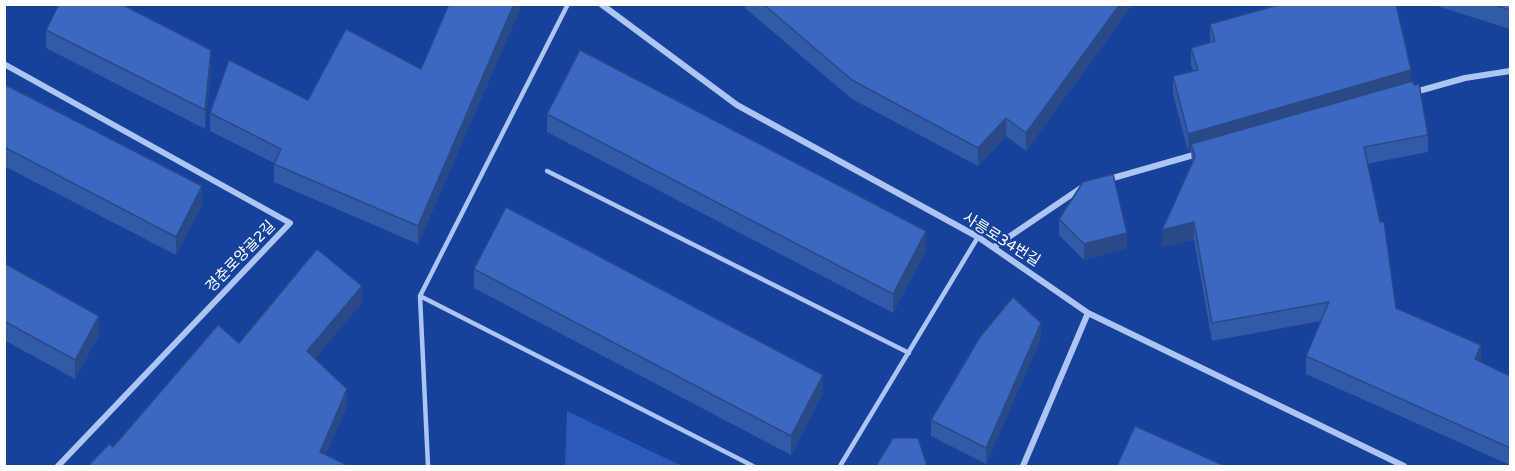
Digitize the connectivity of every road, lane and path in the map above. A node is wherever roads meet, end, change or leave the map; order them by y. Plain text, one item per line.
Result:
1 (568, 4) edge
2 (601, 4) edge
3 (4, 64) edge
4 (1510, 71) edge
5 (1408, 94) edge
6 (1205, 152) edge
7 (547, 171) dead end
8 (978, 237) junction
9 (994, 247) junction
10 (420, 296) junction
11 (1088, 313) junction
12 (909, 353) junction
13 (58, 466) edge
14 (428, 466) edge
15 (753, 466) edge
16 (840, 466) edge
17 (1023, 466) edge
18 (1404, 466) edge

1 - 10 lane
2 - 8 street, 사릉로34번길
3 - 13 street, 경춘로양골2길
4 - 5 street
6 - 9 street
7 - 12 lane
8 - 9 street, 사릉로34번길
8 - 12 lane
9 - 11 street, 사릉로34번길
10 - 14 lane
10 - 15 lane
11 - 17 street
11 - 18 street, 사릉로34번길
12 - 16 lane

